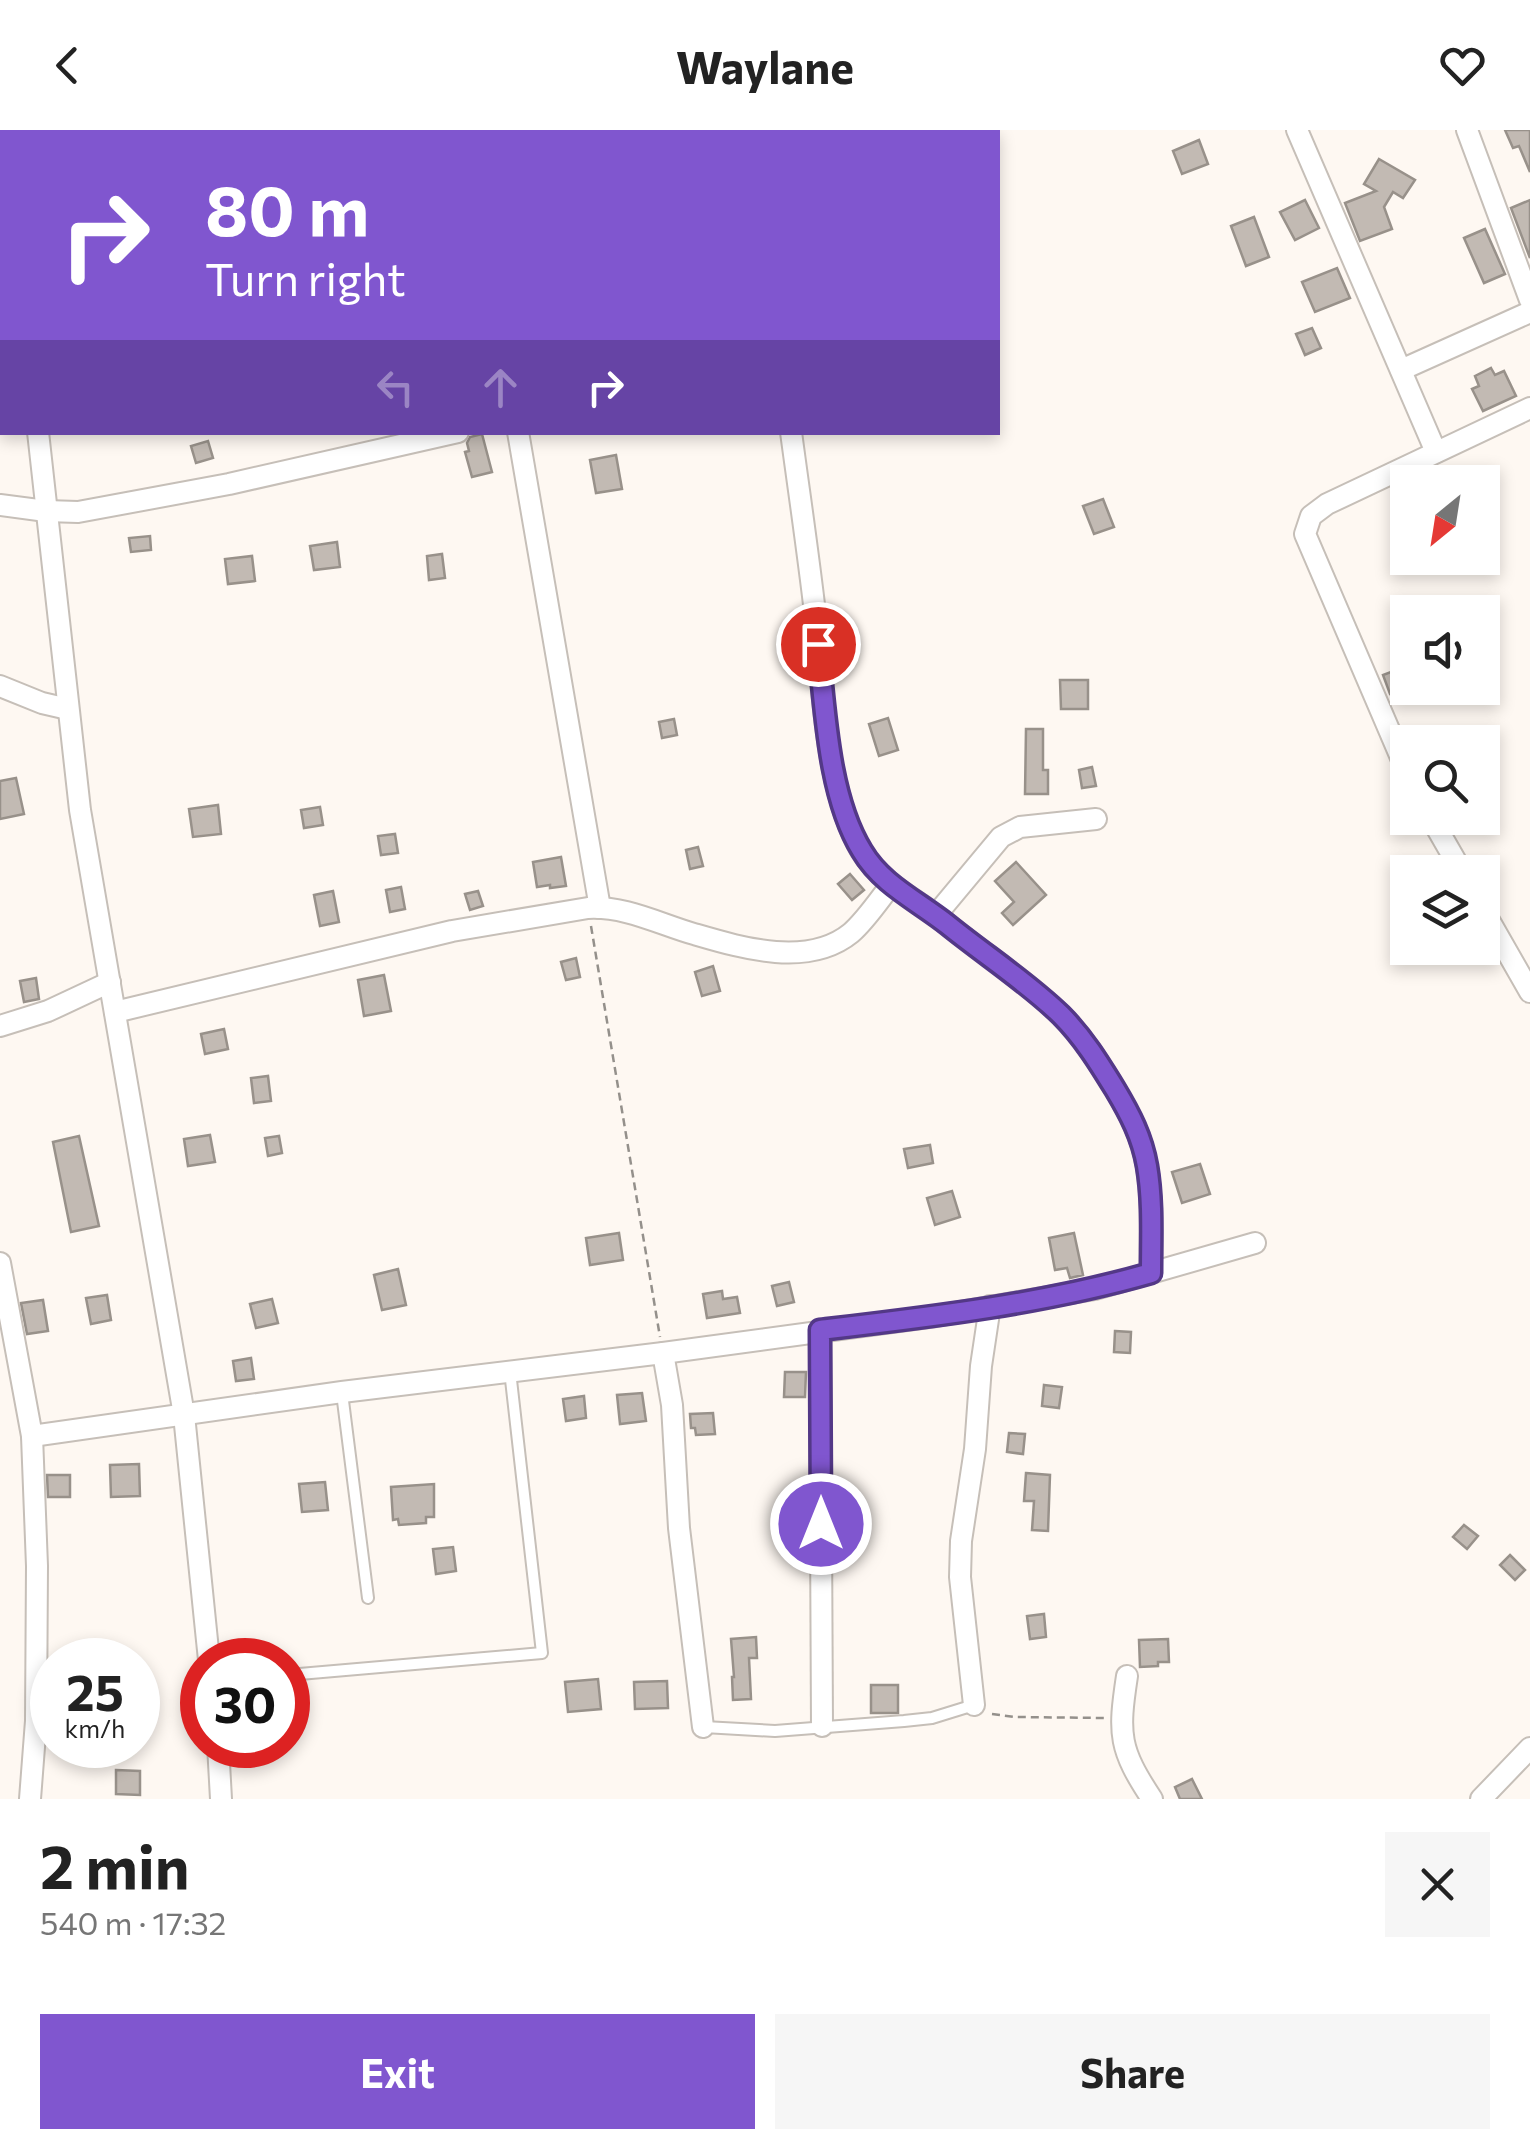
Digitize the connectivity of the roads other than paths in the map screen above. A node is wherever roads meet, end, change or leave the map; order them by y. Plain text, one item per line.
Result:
1 (1297, 130) edge
2 (1468, 130) edge
3 (1530, 300) edge
4 (1530, 312) edge
5 (1401, 370) junction
6 (1530, 408) edge
7 (38, 435) edge
8 (445, 435) edge
9 (518, 435) edge
10 (791, 435) edge
11 (1436, 452) junction
12 (0, 505) edge
13 (46, 512) junction
14 (0, 686) edge
15 (68, 709) junction
16 (1390, 732) edge
17 (1096, 820) dead end
18 (891, 885) junction
19 (594, 908) junction
20 (936, 915) junction
21 (1500, 940) edge
22 (110, 982) junction
23 (1530, 992) edge
24 (115, 1012) junction
25 (0, 1026) edge
26 (1255, 1243) dead end
27 (0, 1263) edge
28 (1151, 1273) junction
29 (990, 1306) junction
30 (820, 1330) junction
31 (663, 1353) junction
32 (510, 1371) junction
33 (342, 1392) junction
34 (184, 1415) junction
35 (32, 1436) junction
36 (368, 1598) dead end
37 (207, 1638) edge
38 (310, 1673) edge
39 (1127, 1676) dead end
40 (974, 1705) joint
41 (822, 1726) junction
42 (702, 1727) joint
43 (1530, 1748) edge
44 (219, 1768) edge
45 (30, 1799) edge
46 (221, 1799) edge
47 (1152, 1799) edge
48 (1481, 1799) edge

1 - 5 street
2 - 3 street
4 - 5 street
5 - 11 street
6 - 11 street
7 - 13 street
8 - 13 street
9 - 19 street
10 - 18 street
11 - 16 street
12 - 13 street
13 - 15 street
14 - 15 street
15 - 22 street
17 - 20 street
18 - 19 street
18 - 20 street
19 - 24 street
20 - 28 street
21 - 23 street
22 - 24 street
22 - 25 street
24 - 34 street
26 - 28 street
27 - 35 street
28 - 29 street
29 - 30 street
29 - 40 street
30 - 31 street
30 - 41 street
31 - 32 street
31 - 42 street
32 - 33 street
32 - 38 lane
33 - 34 street
33 - 36 lane
34 - 35 street
34 - 37 street
35 - 45 street
39 - 47 street
40 - 41 lane
41 - 42 lane
43 - 48 street
44 - 46 street

